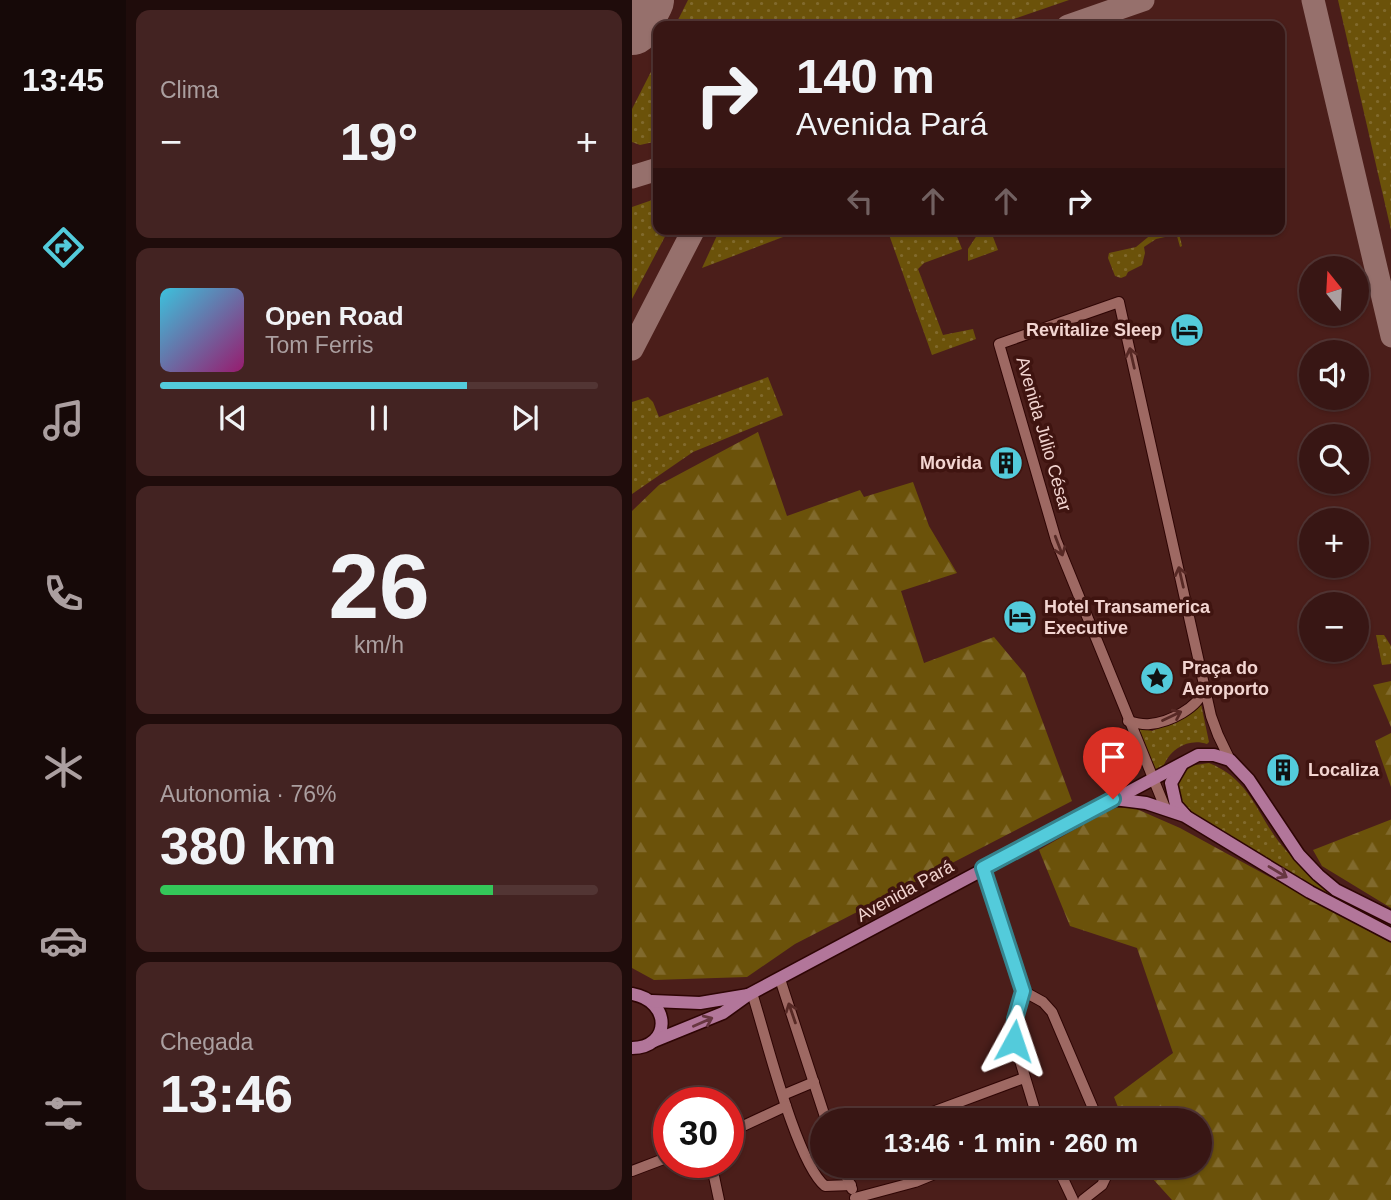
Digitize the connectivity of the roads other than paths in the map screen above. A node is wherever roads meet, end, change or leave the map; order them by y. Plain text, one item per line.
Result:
1 (1205, 687) junction
2 (1128, 721) junction
3 (1230, 760) junction
4 (1185, 761) junction
5 (1152, 778) junction
6 (1113, 799) junction
7 (1166, 810) junction
8 (1185, 816) junction
9 (983, 868) junction
10 (1391, 918) edge
11 (1391, 935) edge
12 (780, 979) junction
13 (1023, 991) junction
14 (632, 994) edge
15 (750, 994) junction
16 (652, 1001) junction
17 (651, 1043) junction
18 (632, 1048) edge
19 (632, 1055) edge
20 (1024, 1078) junction
21 (815, 1082) junction
22 (783, 1095) junction
23 (786, 1107) junction
24 (823, 1108) edge
25 (943, 1108) edge
26 (1034, 1108) edge
27 (1094, 1108) edge
28 (744, 1126) edge
29 (809, 1162) joint
30 (653, 1163) edge
31 (632, 1171) edge
32 (715, 1178) edge
33 (848, 1178) edge
34 (928, 1178) edge
35 (1063, 1178) edge
36 (1106, 1178) edge
37 (851, 1185) junction
38 (885, 1195) edge
39 (855, 1199) edge
40 (1087, 1199) edge
41 (720, 1200) edge
42 (1073, 1200) edge

2 -> 1 street
1 -> 2 street, Avenida Júlio César
1 - 3 street, Avenida Júlio César
2 - 5 street, Avenida Júlio César
3 - 4 main road
3 - 10 main road, Avenida Júlio César
4 - 5 main road
4 - 8 main road
5 - 6 main road, Avenida Pará
5 - 7 street, Avenida Júlio César
6 - 7 main road
6 - 9 main road, Avenida Pará
7 - 8 main road
8 -> 11 main road
9 - 12 main road, Avenida Pará
9 - 13 street
12 - 15 main road, Avenida Pará
21 -> 12 street
13 - 20 street
13 - 27 street
14 - 16 main road, Avenida Pará
15 - 16 main road, Avenida Pará
17 -> 15 main road, Avenida Pará
15 - 22 street
16 - 17 main road
17 - 18 main road
17 - 19 main road
20 - 25 street
20 - 26 street
21 - 22 street
21 - 24 street
22 - 23 street
23 - 28 street
23 - 29 street
29 - 37 street
30 - 31 street
32 - 41 street
33 - 37 street
34 - 38 street
35 - 42 street
36 - 40 street
37 - 39 street
38 - 39 street

